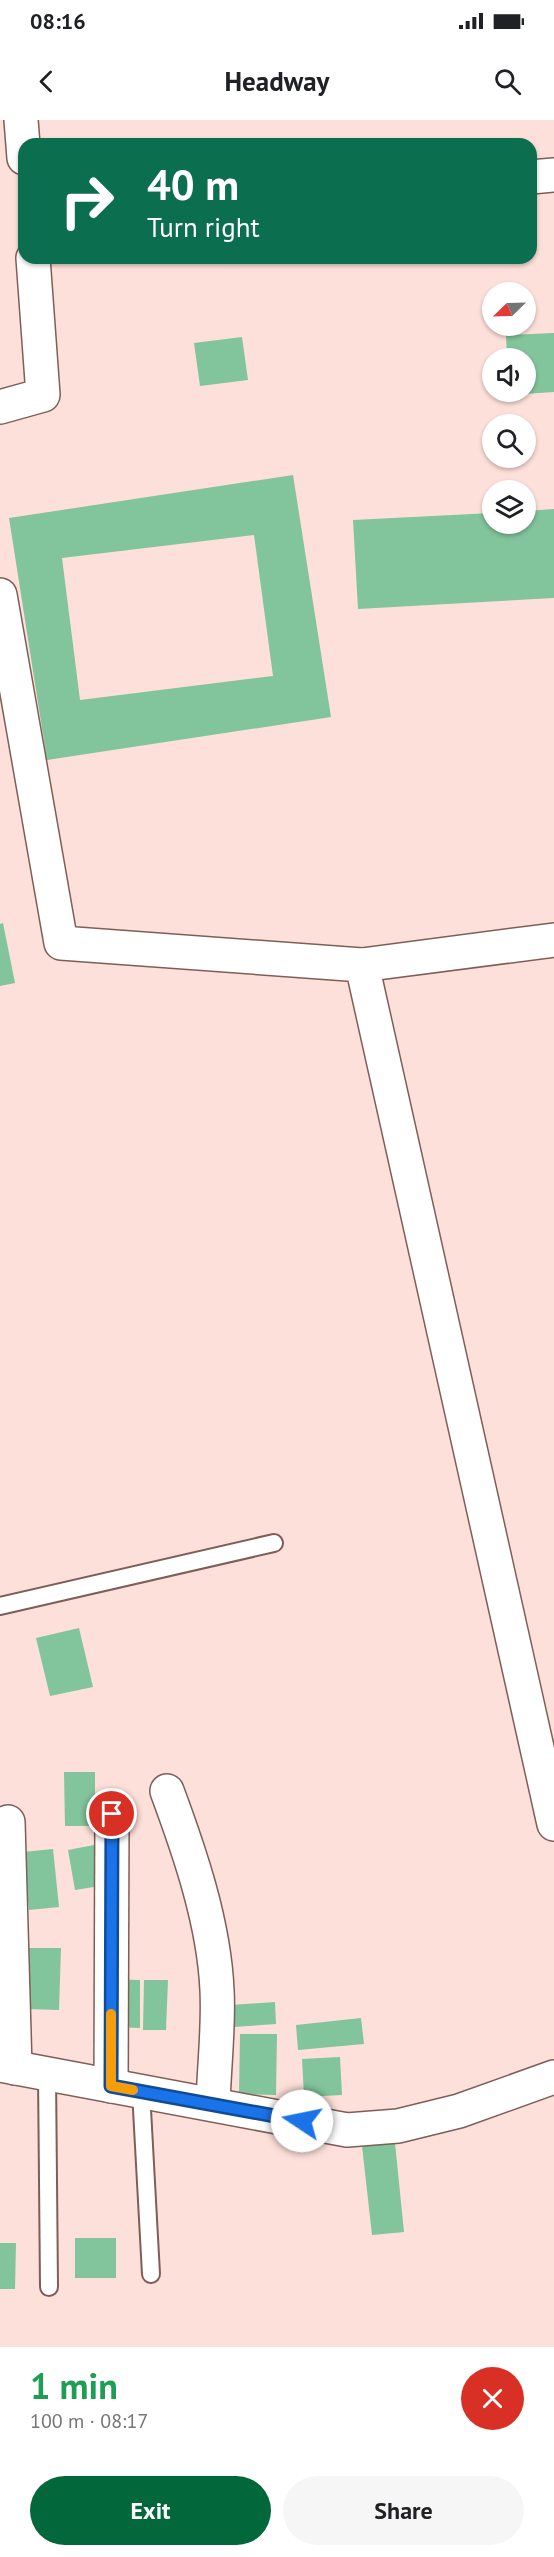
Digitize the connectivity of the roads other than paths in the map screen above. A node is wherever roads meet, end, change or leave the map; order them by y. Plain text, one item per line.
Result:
1 (554, 175) edge
2 (537, 176) edge
3 (33, 264) edge
4 (0, 407) edge
5 (0, 596) edge
6 (554, 940) edge
7 (362, 965) junction
8 (274, 1543) dead end
9 (0, 1606) edge
10 (167, 1791) dead end
11 (112, 1814) dead end
12 (8, 1822) dead end
13 (554, 1824) edge
14 (8, 2067) edge
15 (47, 2074) junction
16 (554, 2077) edge
17 (126, 2089) junction
18 (213, 2104) junction
19 (151, 2274) dead end
20 (49, 2287) dead end

1 - 2 street
3 - 4 street
5 - 7 street
6 - 7 street
7 - 13 street
8 - 9 lane
10 - 18 street
11 - 17 street
12 - 14 street
14 - 15 street
15 - 17 street
15 - 20 lane
16 - 18 street
17 - 18 street
17 - 19 lane

